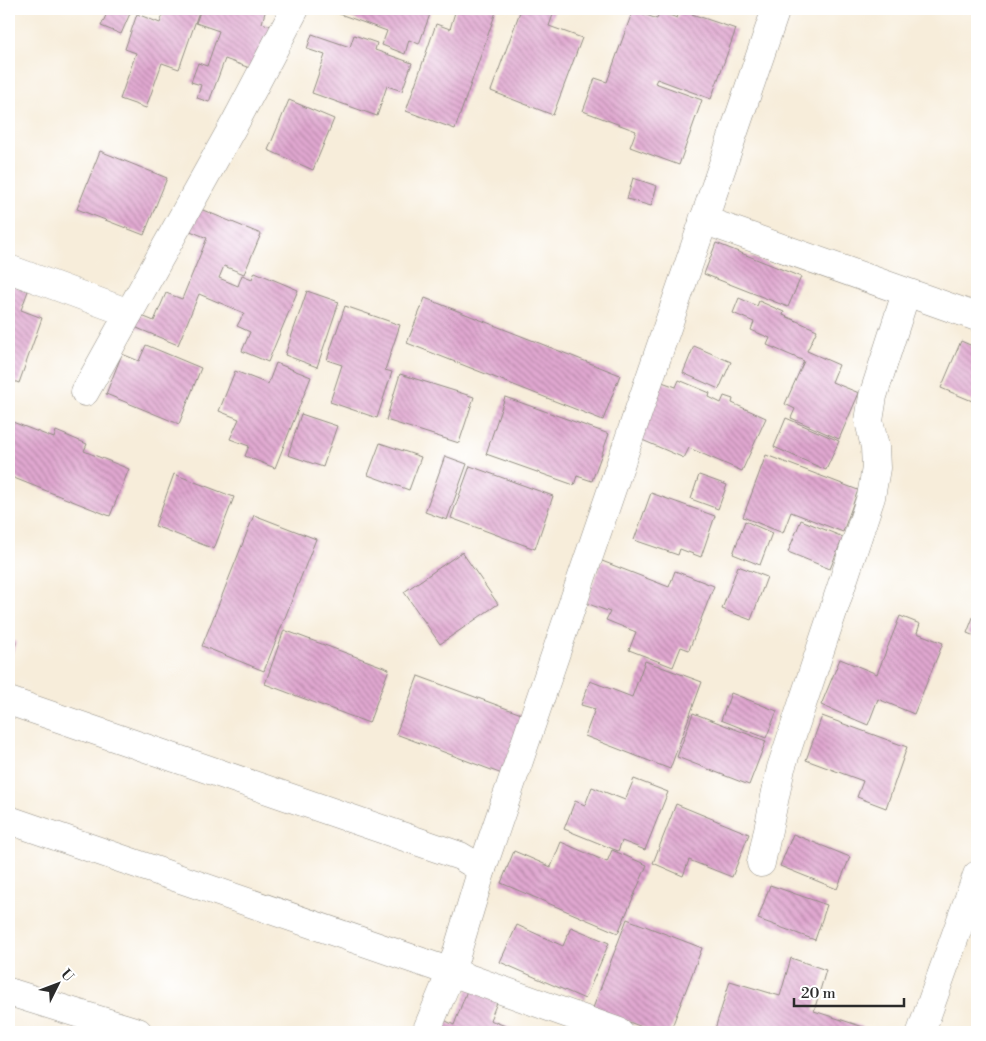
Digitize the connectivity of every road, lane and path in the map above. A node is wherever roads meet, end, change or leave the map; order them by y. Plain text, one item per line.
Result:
1 (295, 9) edge
2 (776, 9) edge
3 (703, 220) junction
4 (9, 269) edge
5 (906, 293) junction
6 (129, 313) junction
7 (977, 317) edge
8 (85, 392) dead end
9 (9, 701) edge
10 (9, 820) edge
11 (761, 863) dead end
12 (482, 869) junction
13 (977, 875) edge
14 (451, 972) junction
15 (9, 992) edge
16 (138, 1032) edge
17 (426, 1032) edge
18 (620, 1032) edge
19 (921, 1032) edge

1 - 6 street
2 - 3 street
3 - 5 street
3 - 12 street
4 - 6 street
5 - 7 street
5 - 11 street
6 - 8 street
9 - 12 street
10 - 14 street
12 - 14 street
13 - 19 street
14 - 17 street
14 - 18 street
15 - 16 street

